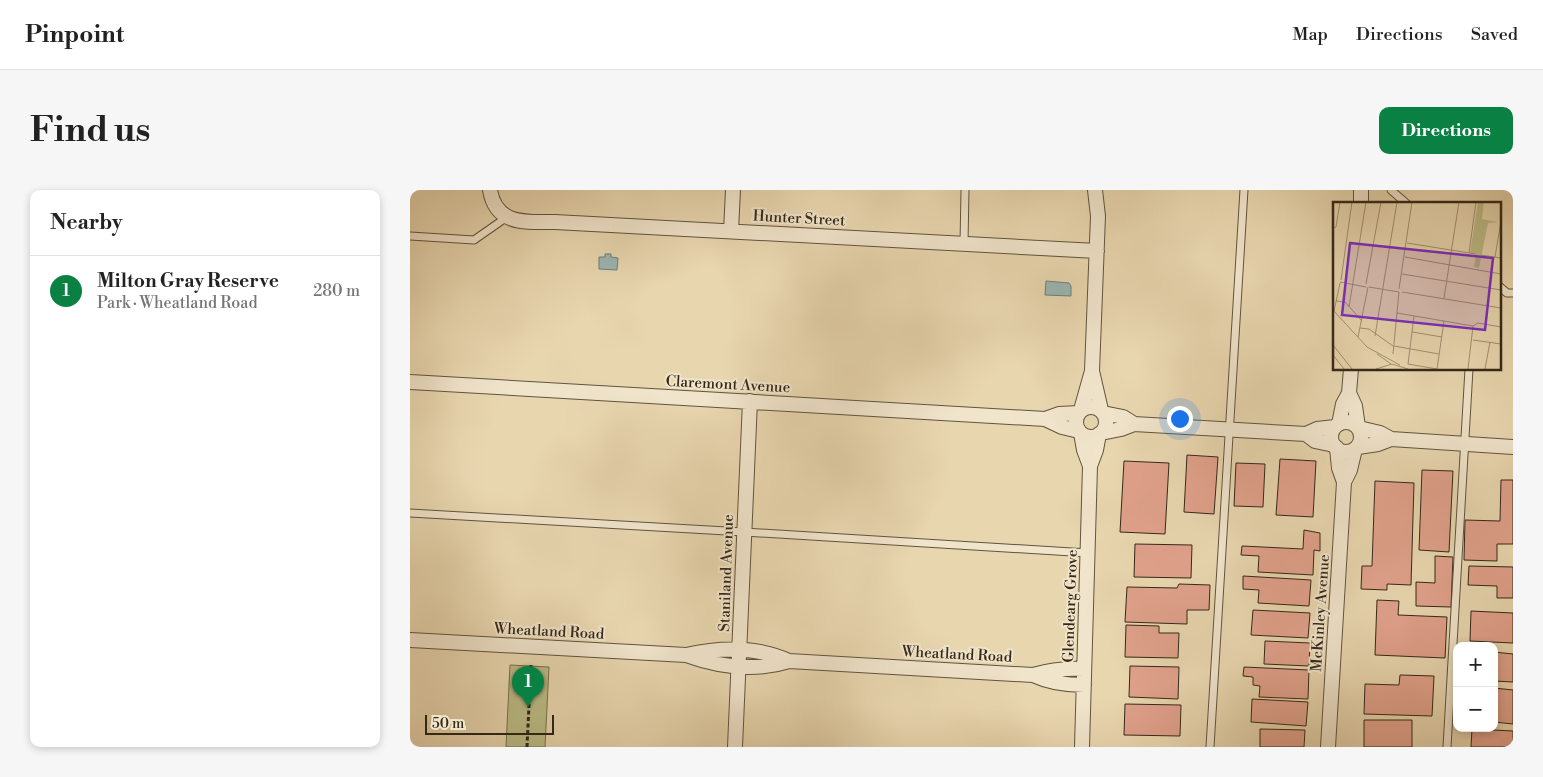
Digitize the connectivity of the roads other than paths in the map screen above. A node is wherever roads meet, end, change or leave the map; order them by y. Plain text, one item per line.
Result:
1 (490, 190) edge
2 (733, 190) edge
3 (965, 190) edge
4 (1095, 190) edge
5 (1244, 190) edge
6 (1391, 190) edge
7 (1405, 202) edge
8 (504, 215) junction
9 (731, 231) junction
10 (410, 236) edge
11 (964, 243) junction
12 (1097, 251) junction
13 (1500, 287) edge
14 (1513, 293) edge
15 (1351, 370) edge
16 (1468, 370) edge
17 (1092, 371) junction
18 (410, 382) edge
19 (1349, 393) junction
20 (750, 401) junction
21 (1080, 412) junction
22 (1102, 412) junction
23 (1045, 419) junction
24 (1134, 424) junction
25 (1337, 425) junction
26 (1358, 428) junction
27 (1229, 430) junction
28 (1080, 432) junction
29 (1100, 433) junction
30 (1306, 434) junction
31 (1390, 439) junction
32 (1465, 444) junction
33 (1335, 446) junction
34 (1513, 447) edge
35 (1356, 448) junction
36 (1090, 466) junction
37 (1344, 482) junction
38 (410, 513) edge
39 (744, 532) junction
40 (1088, 553) junction
41 (410, 640) edge
42 (740, 649) junction
43 (686, 655) junction
44 (789, 661) junction
45 (739, 667) junction
46 (1084, 669) junction
47 (1033, 675) junction
48 (1084, 686) junction
49 (735, 747) edge
50 (1082, 747) edge
51 (1210, 747) edge
52 (1328, 747) edge
53 (1446, 747) edge

1 - 8 street
2 - 9 street
3 - 11 lane
4 - 12 street
5 - 27 lane
6 - 7 lane
8 - 9 street, Hunter Street
8 - 10 lane
9 - 11 street, Hunter Street
11 - 12 street, Hunter Street
12 - 17 street
13 - 14 lane
15 - 19 street
16 - 32 lane
17 - 21 street
17 - 22 street
18 - 20 street, Claremont Avenue
19 - 25 street
19 - 26 street
20 - 23 street, Claremont Avenue
20 - 39 street, Staniland Avenue
21 - 22 street
21 - 23 street, Claremont Avenue
21 - 28 street
22 - 24 street
22 - 29 street
23 - 28 street, Claremont Avenue
24 - 27 street
24 - 29 street
25 - 26 street
25 - 30 street
25 - 33 street
26 - 31 street
26 - 35 street
27 - 30 street
27 - 51 lane
28 - 29 street
28 - 36 street, Glendearg Grove
29 - 36 street, Glendearg Grove
30 - 33 street
31 - 32 street
31 - 35 street
32 - 34 street
32 - 53 lane
33 - 35 street
33 - 37 street, McKinley Avenue
35 - 37 street, McKinley Avenue
36 - 40 street, Glendearg Grove
37 - 52 street, McKinley Avenue
38 - 39 lane
39 - 40 lane
39 - 42 street, Staniland Avenue
40 - 46 street, Glendearg Grove
41 - 43 street, Wheatland Road
42 - 43 street, Wheatland Road
42 - 44 street, Wheatland Road
42 - 45 street, Staniland Avenue
43 - 45 street, Wheatland Road
44 - 45 street, Wheatland Road
44 - 47 street, Wheatland Road
45 - 49 street, Staniland Avenue
46 - 47 street, Wheatland Road
46 - 48 street, Glendearg Grove
47 - 48 street, Wheatland Road
48 - 50 street, Glendearg Grove

